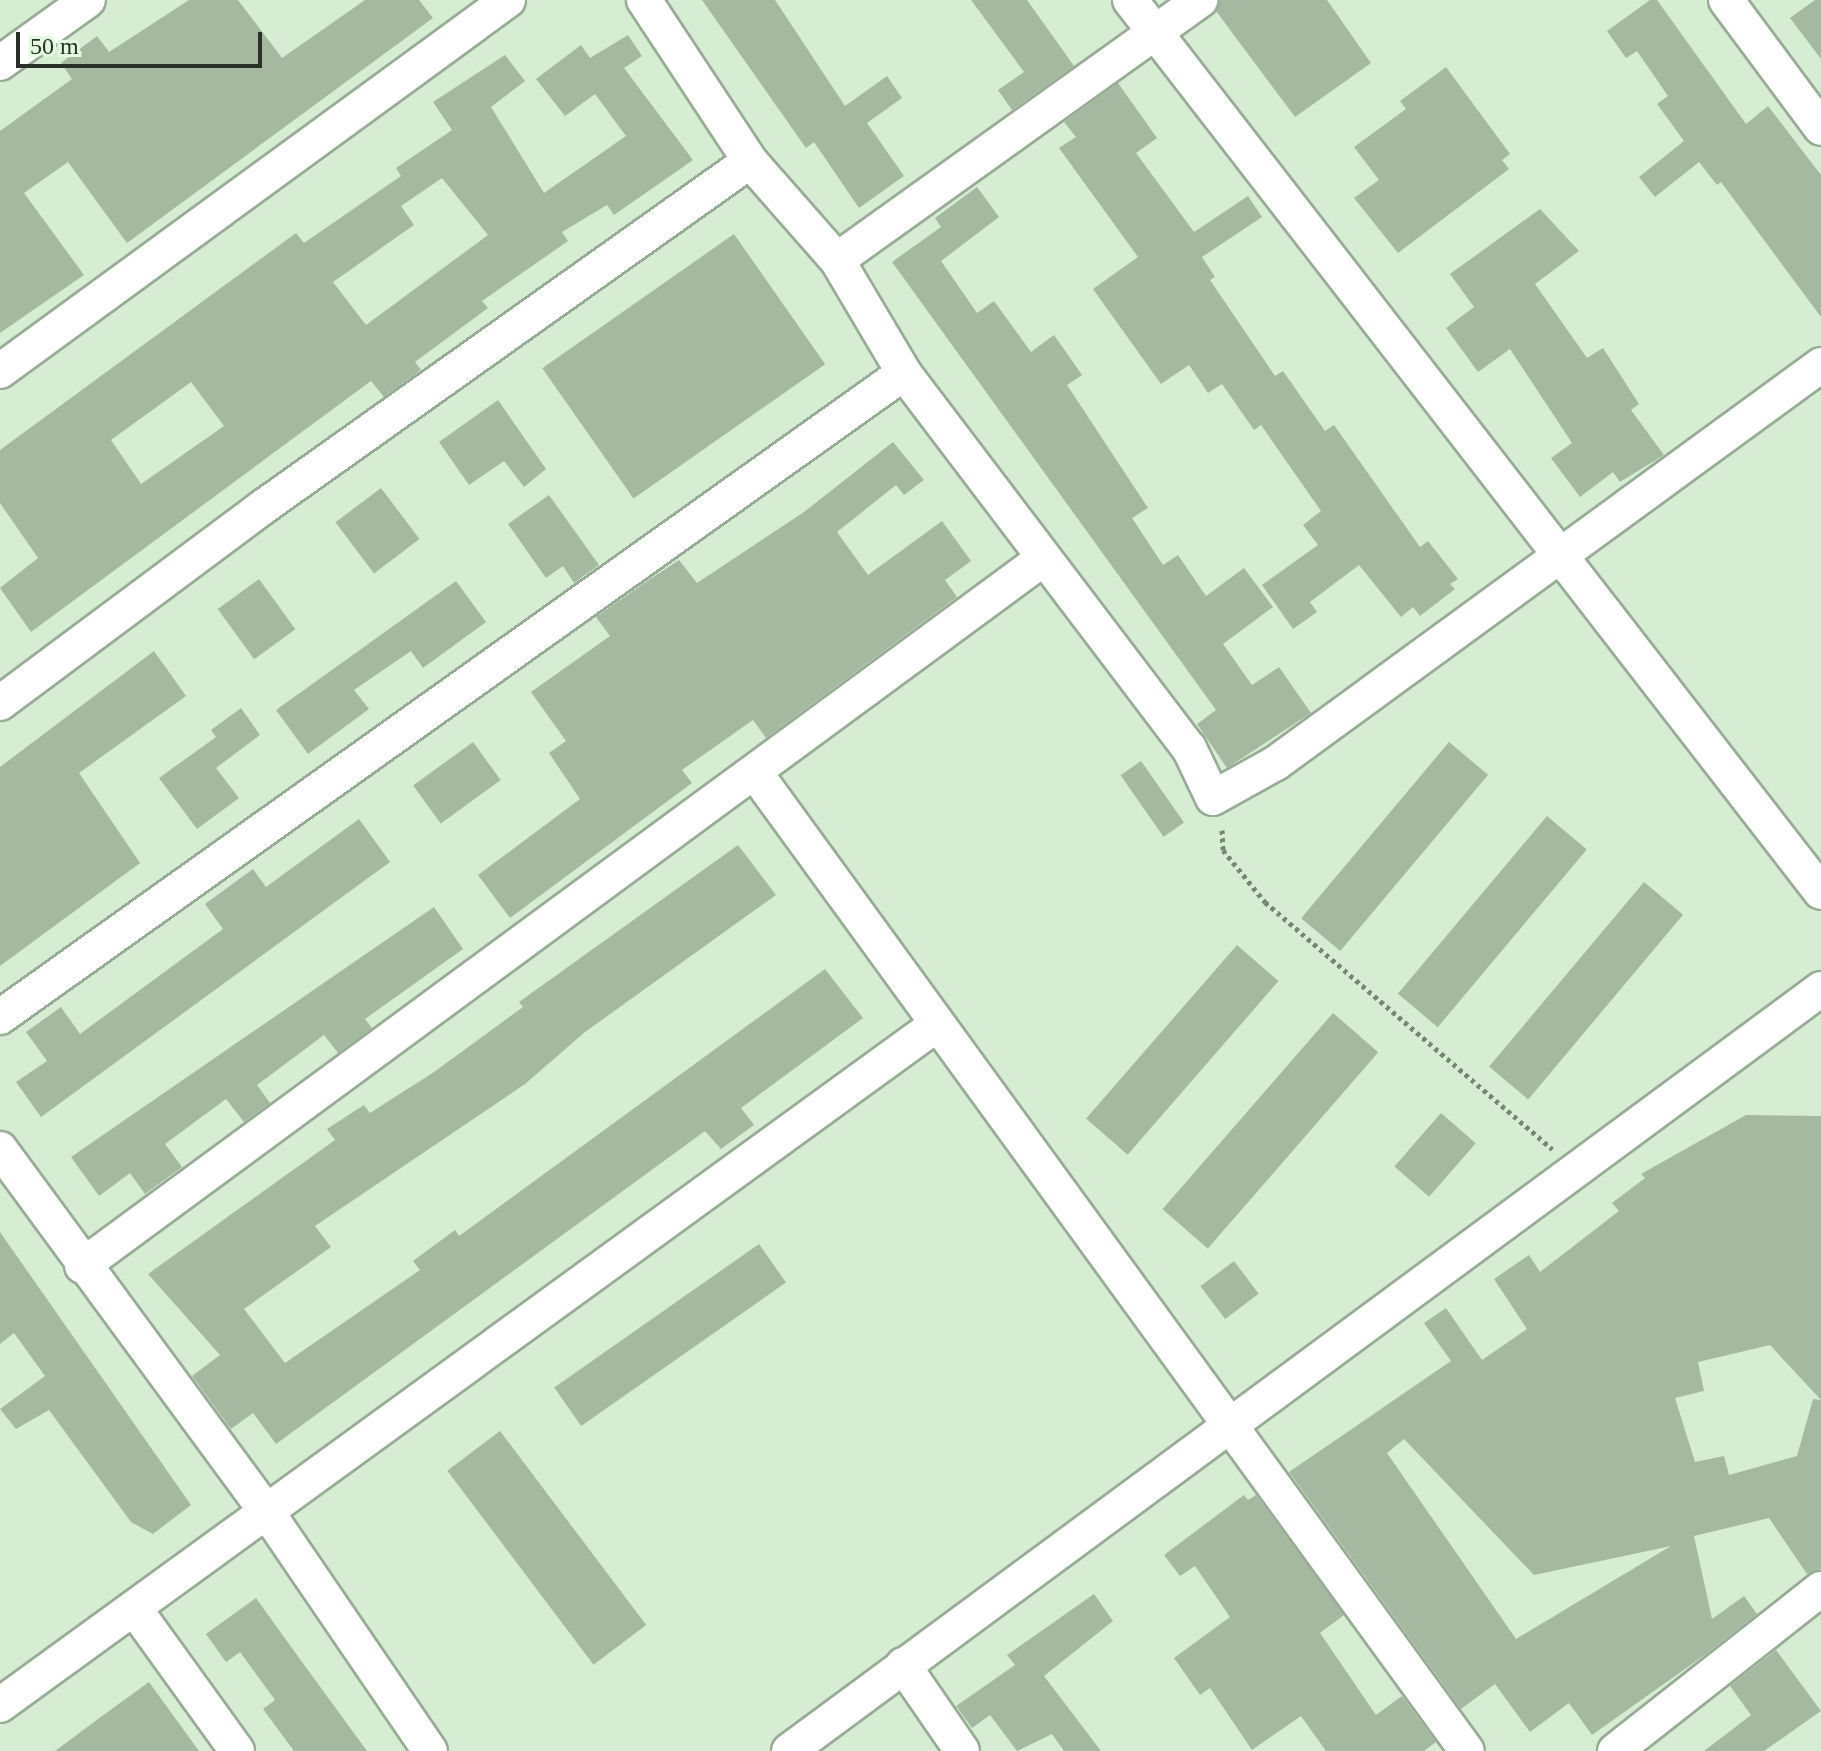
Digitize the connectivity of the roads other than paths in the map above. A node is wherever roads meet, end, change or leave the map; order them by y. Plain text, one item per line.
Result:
1 (88, 0) edge
2 (508, 0) edge
3 (644, 0) edge
4 (1130, 0) edge
5 (1200, 0) edge
6 (1726, 0) edge
7 (1155, 34) junction
8 (0, 63) edge
9 (1821, 128) edge
10 (750, 161) junction
11 (837, 260) junction
12 (1821, 365) edge
13 (0, 371) edge
14 (904, 373) junction
15 (1555, 555) junction
16 (1044, 558) junction
17 (0, 703) edge
18 (756, 774) junction
19 (1821, 892) edge
20 (1821, 989) edge
21 (0, 1017) edge
22 (936, 1025) junction
23 (0, 1149) edge
24 (82, 1266) junction
25 (1232, 1425) junction
26 (267, 1512) junction
27 (1817, 1602) edge
28 (134, 1608) junction
29 (903, 1665) junction
30 (0, 1705) edge
31 (237, 1751) edge
32 (430, 1751) edge
33 (789, 1751) edge
34 (962, 1751) edge
35 (1467, 1751) edge
36 (1615, 1751) edge

1 - 8 street
2 - 13 street
3 - 10 street
4 - 7 street
5 - 7 street
6 - 9 street
7 - 11 street
7 - 15 street
10 - 11 street
10 - 17 street
11 - 14 street
12 - 15 street
14 - 16 street
14 - 21 street
15 - 16 street
15 - 19 street
16 - 18 street
18 - 22 street
18 - 24 street
20 - 25 street
22 - 25 street
22 - 26 street
23 - 24 street
24 - 26 street
25 - 29 street
25 - 35 street
26 - 28 street
26 - 32 street
27 - 36 street
28 - 30 street
28 - 31 street
29 - 33 street
29 - 34 street

